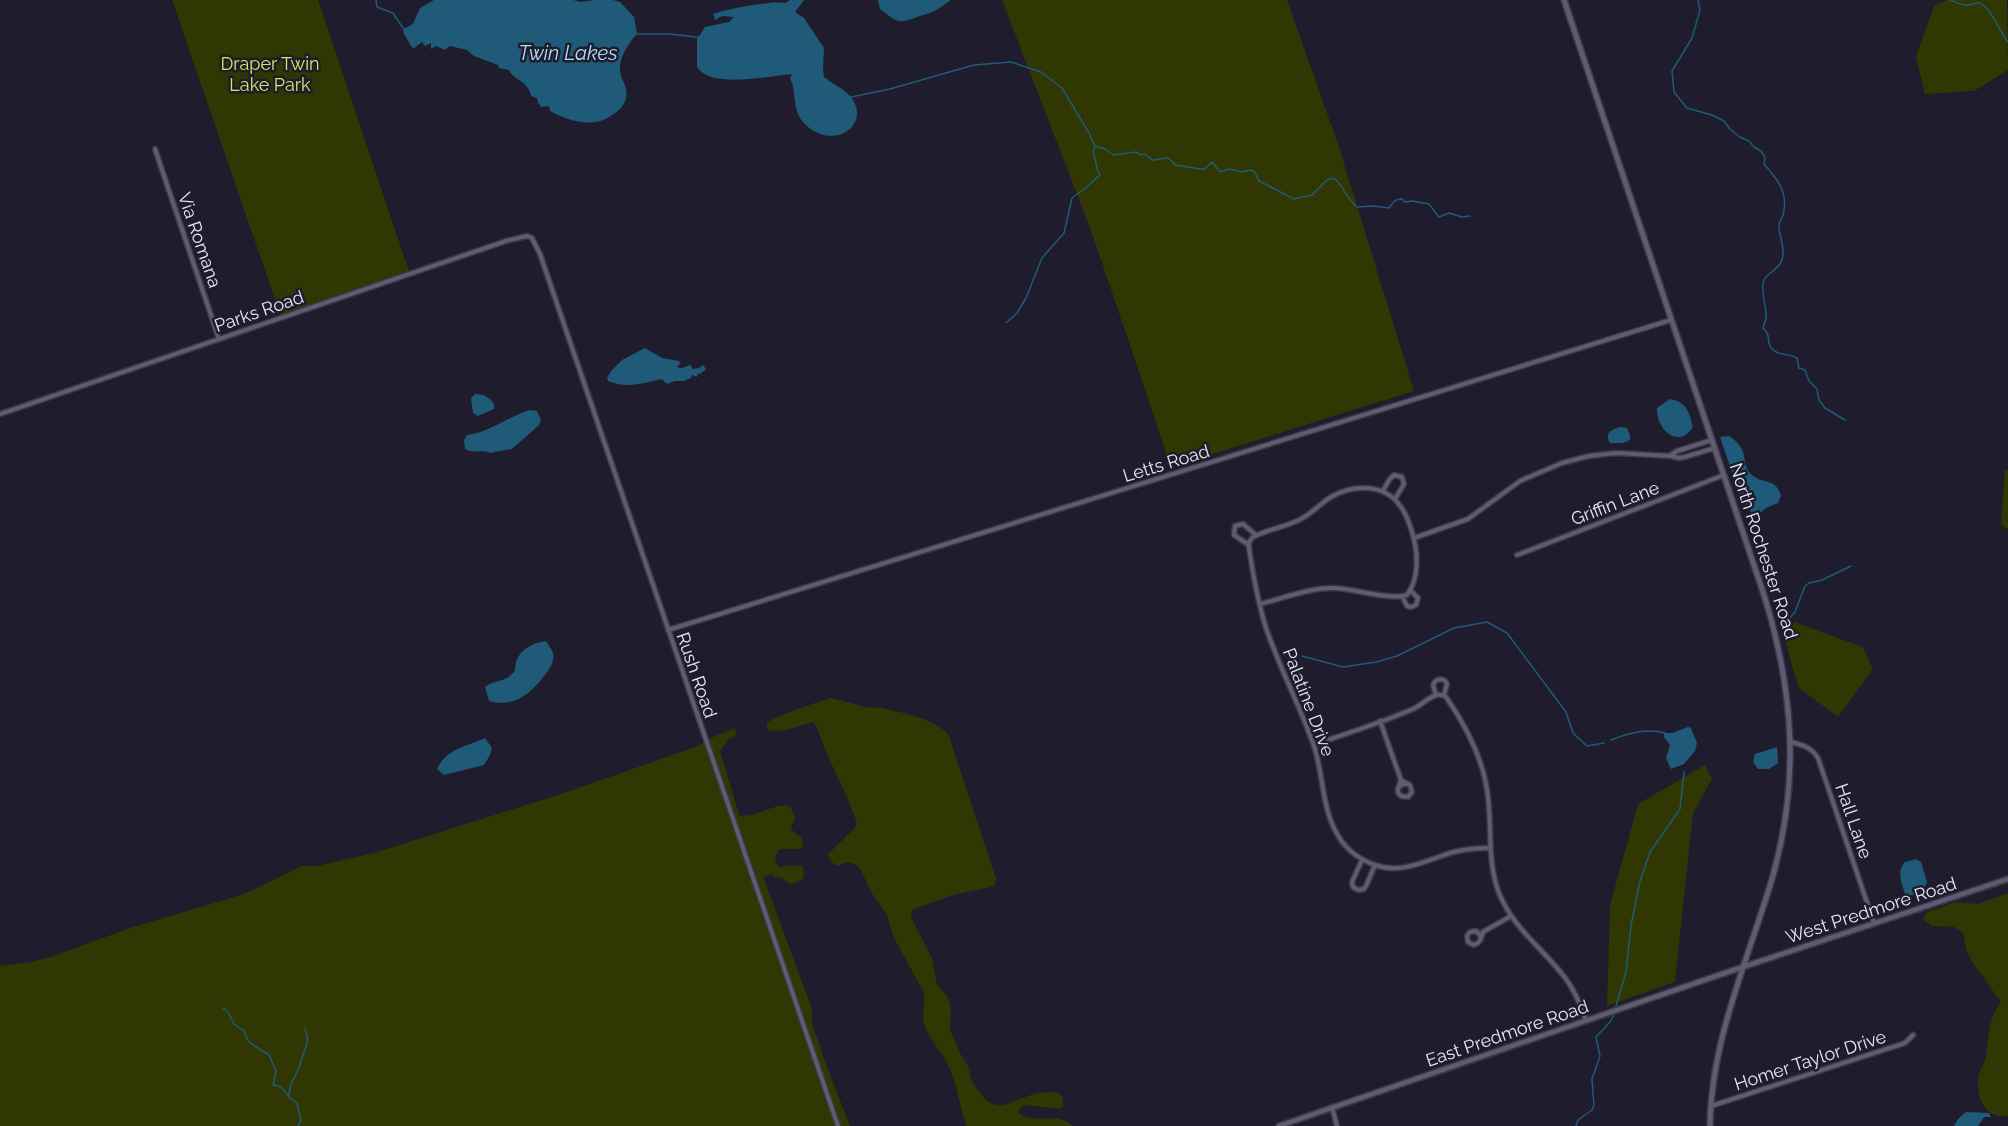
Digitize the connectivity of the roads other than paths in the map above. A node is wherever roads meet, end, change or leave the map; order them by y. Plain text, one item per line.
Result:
1 (1564, 0) edge
2 (155, 149) dead end
3 (527, 236) joint
4 (1671, 320) junction
5 (219, 339) junction
6 (0, 414) edge
7 (1712, 440) junction
8 (1714, 448) junction
9 (1671, 456) junction
10 (1724, 475) junction
11 (1383, 491) junction
12 (1395, 499) junction
13 (1256, 536) junction
14 (1414, 538) junction
15 (1249, 545) junction
16 (1517, 555) dead end
17 (1410, 590) junction
18 (1402, 596) junction
19 (1260, 604) junction
20 (668, 630) junction
21 (1436, 695) junction
22 (1444, 695) junction
23 (1380, 721) junction
24 (1791, 742) junction
25 (1314, 745) junction
26 (1401, 780) junction
27 (1408, 784) junction
28 (1399, 786) junction
29 (1490, 848) junction
30 (1362, 860) junction
31 (1375, 865) junction
32 (2008, 879) edge
33 (1511, 916) junction
34 (1874, 923) junction
35 (1476, 932) junction
36 (1483, 932) junction
37 (1481, 939) junction
38 (1743, 967) junction
39 (1586, 1020) junction
40 (1913, 1035) dead end
41 (1711, 1106) junction
42 (1332, 1107) junction
43 (838, 1126) edge
44 (1279, 1126) edge
45 (1338, 1126) edge
46 (1710, 1126) edge

1 - 4 main road, North Rochester Road
2 - 5 street, Via Romana
3 - 5 street, Parks Road
3 - 20 street, Rush Road
4 - 7 main road, North Rochester Road
4 - 20 street, Letts Road
5 - 6 street, Parks Road
7 - 8 main road, North Rochester Road
7 - 9 street
8 - 9 street
8 - 10 main road, North Rochester Road
9 - 14 street
10 - 16 street, Griffin Lane
10 - 24 main road, North Rochester Road
11 - 12 street
11 - 12 street
11 - 13 street
12 - 14 street
13 - 15 street
13 - 15 street, Palatine Drive
14 - 17 street
15 - 19 street, Palatine Drive
17 - 18 street
17 - 18 street
18 - 19 street
19 - 25 street, Palatine Drive
20 - 43 street, Rush Road
21 - 22 street
21 - 22 street
21 - 23 street
22 - 29 street
23 - 25 street
23 - 26 street
24 - 34 street, Hall Lane
24 - 38 main road, North Rochester Road
25 - 30 street, Palatine Drive
26 - 27 street
26 - 28 street
27 - 28 street
27 - 28 street
29 - 31 street, Palatine Drive
29 - 33 street
30 - 31 street, Palatine Drive
30 - 31 street
32 - 34 street, West Predmore Road
33 - 36 street
33 - 39 street
34 - 38 street, West Predmore Road
35 - 36 street
35 - 37 street
35 - 37 street
36 - 37 street
38 - 39 street, East Predmore Road
38 - 41 main road, North Rochester Road
39 - 42 street, East Predmore Road
40 - 41 street, Homer Taylor Drive
41 - 46 main road, North Rochester Road
42 - 44 street, East Predmore Road
42 - 45 street

